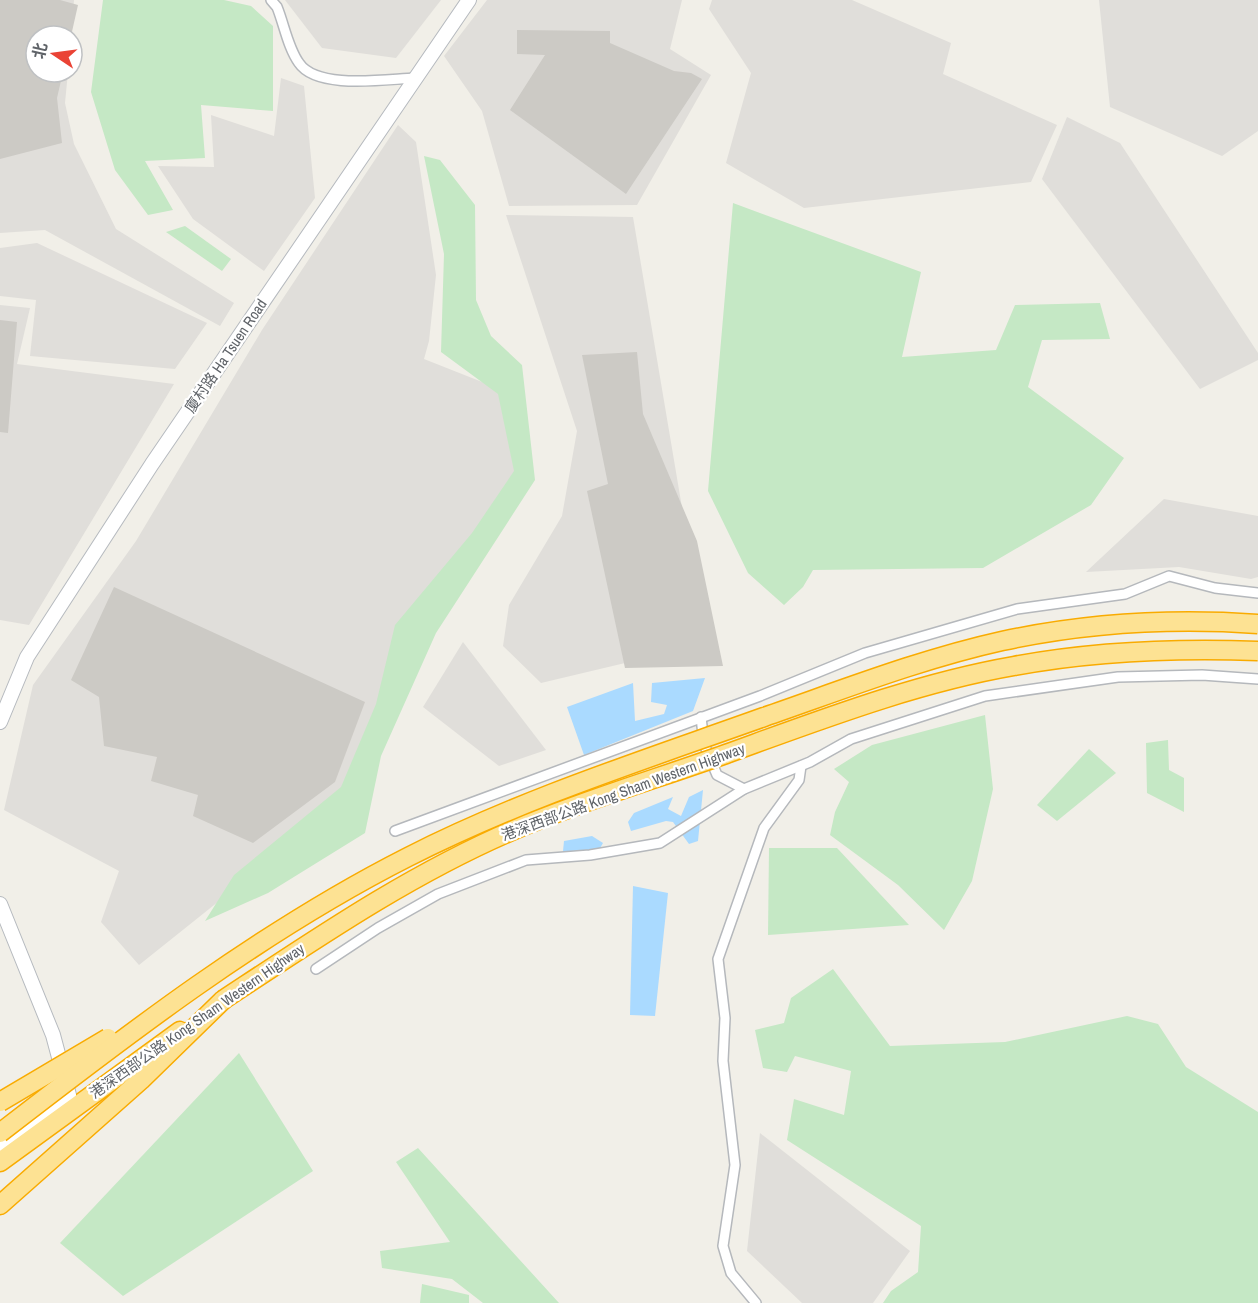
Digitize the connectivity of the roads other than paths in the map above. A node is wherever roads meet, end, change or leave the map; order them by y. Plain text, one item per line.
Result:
1 (271, 0) edge
2 (469, 0) edge
3 (415, 78) junction
4 (1258, 593) edge
5 (1258, 624) edge
6 (1258, 651) edge
7 (1258, 679) edge
8 (701, 717) junction
9 (0, 722) edge
10 (801, 766) junction
11 (744, 789) junction
12 (395, 831) dead end
13 (0, 904) edge
14 (316, 969) dead end
15 (207, 978) junction
16 (223, 1000) junction
17 (0, 1102) edge
18 (0, 1133) edge
19 (0, 1149) edge
20 (0, 1162) edge
21 (0, 1205) edge
22 (756, 1303) edge

1 - 3 street
2 - 3 street, 廈村路 Ha Tsuen Road
3 - 9 street, 廈村路 Ha Tsuen Road
4 - 8 street
5 - 15 highway, 港深西部公路 Kong Sham Western Highway, bridge
6 - 16 highway, 港深西部公路 Kong Sham Western Highway, bridge
7 - 10 street
8 - 11 street
8 - 12 street
10 - 11 street
10 - 22 street
11 - 14 street
13 - 19 street
15 - 17 highway, bridge
15 - 18 highway, 港深西部公路 Kong Sham Western Highway, bridge
16 - 20 highway, 港深西部公路 Kong Sham Western Highway
16 - 21 highway

